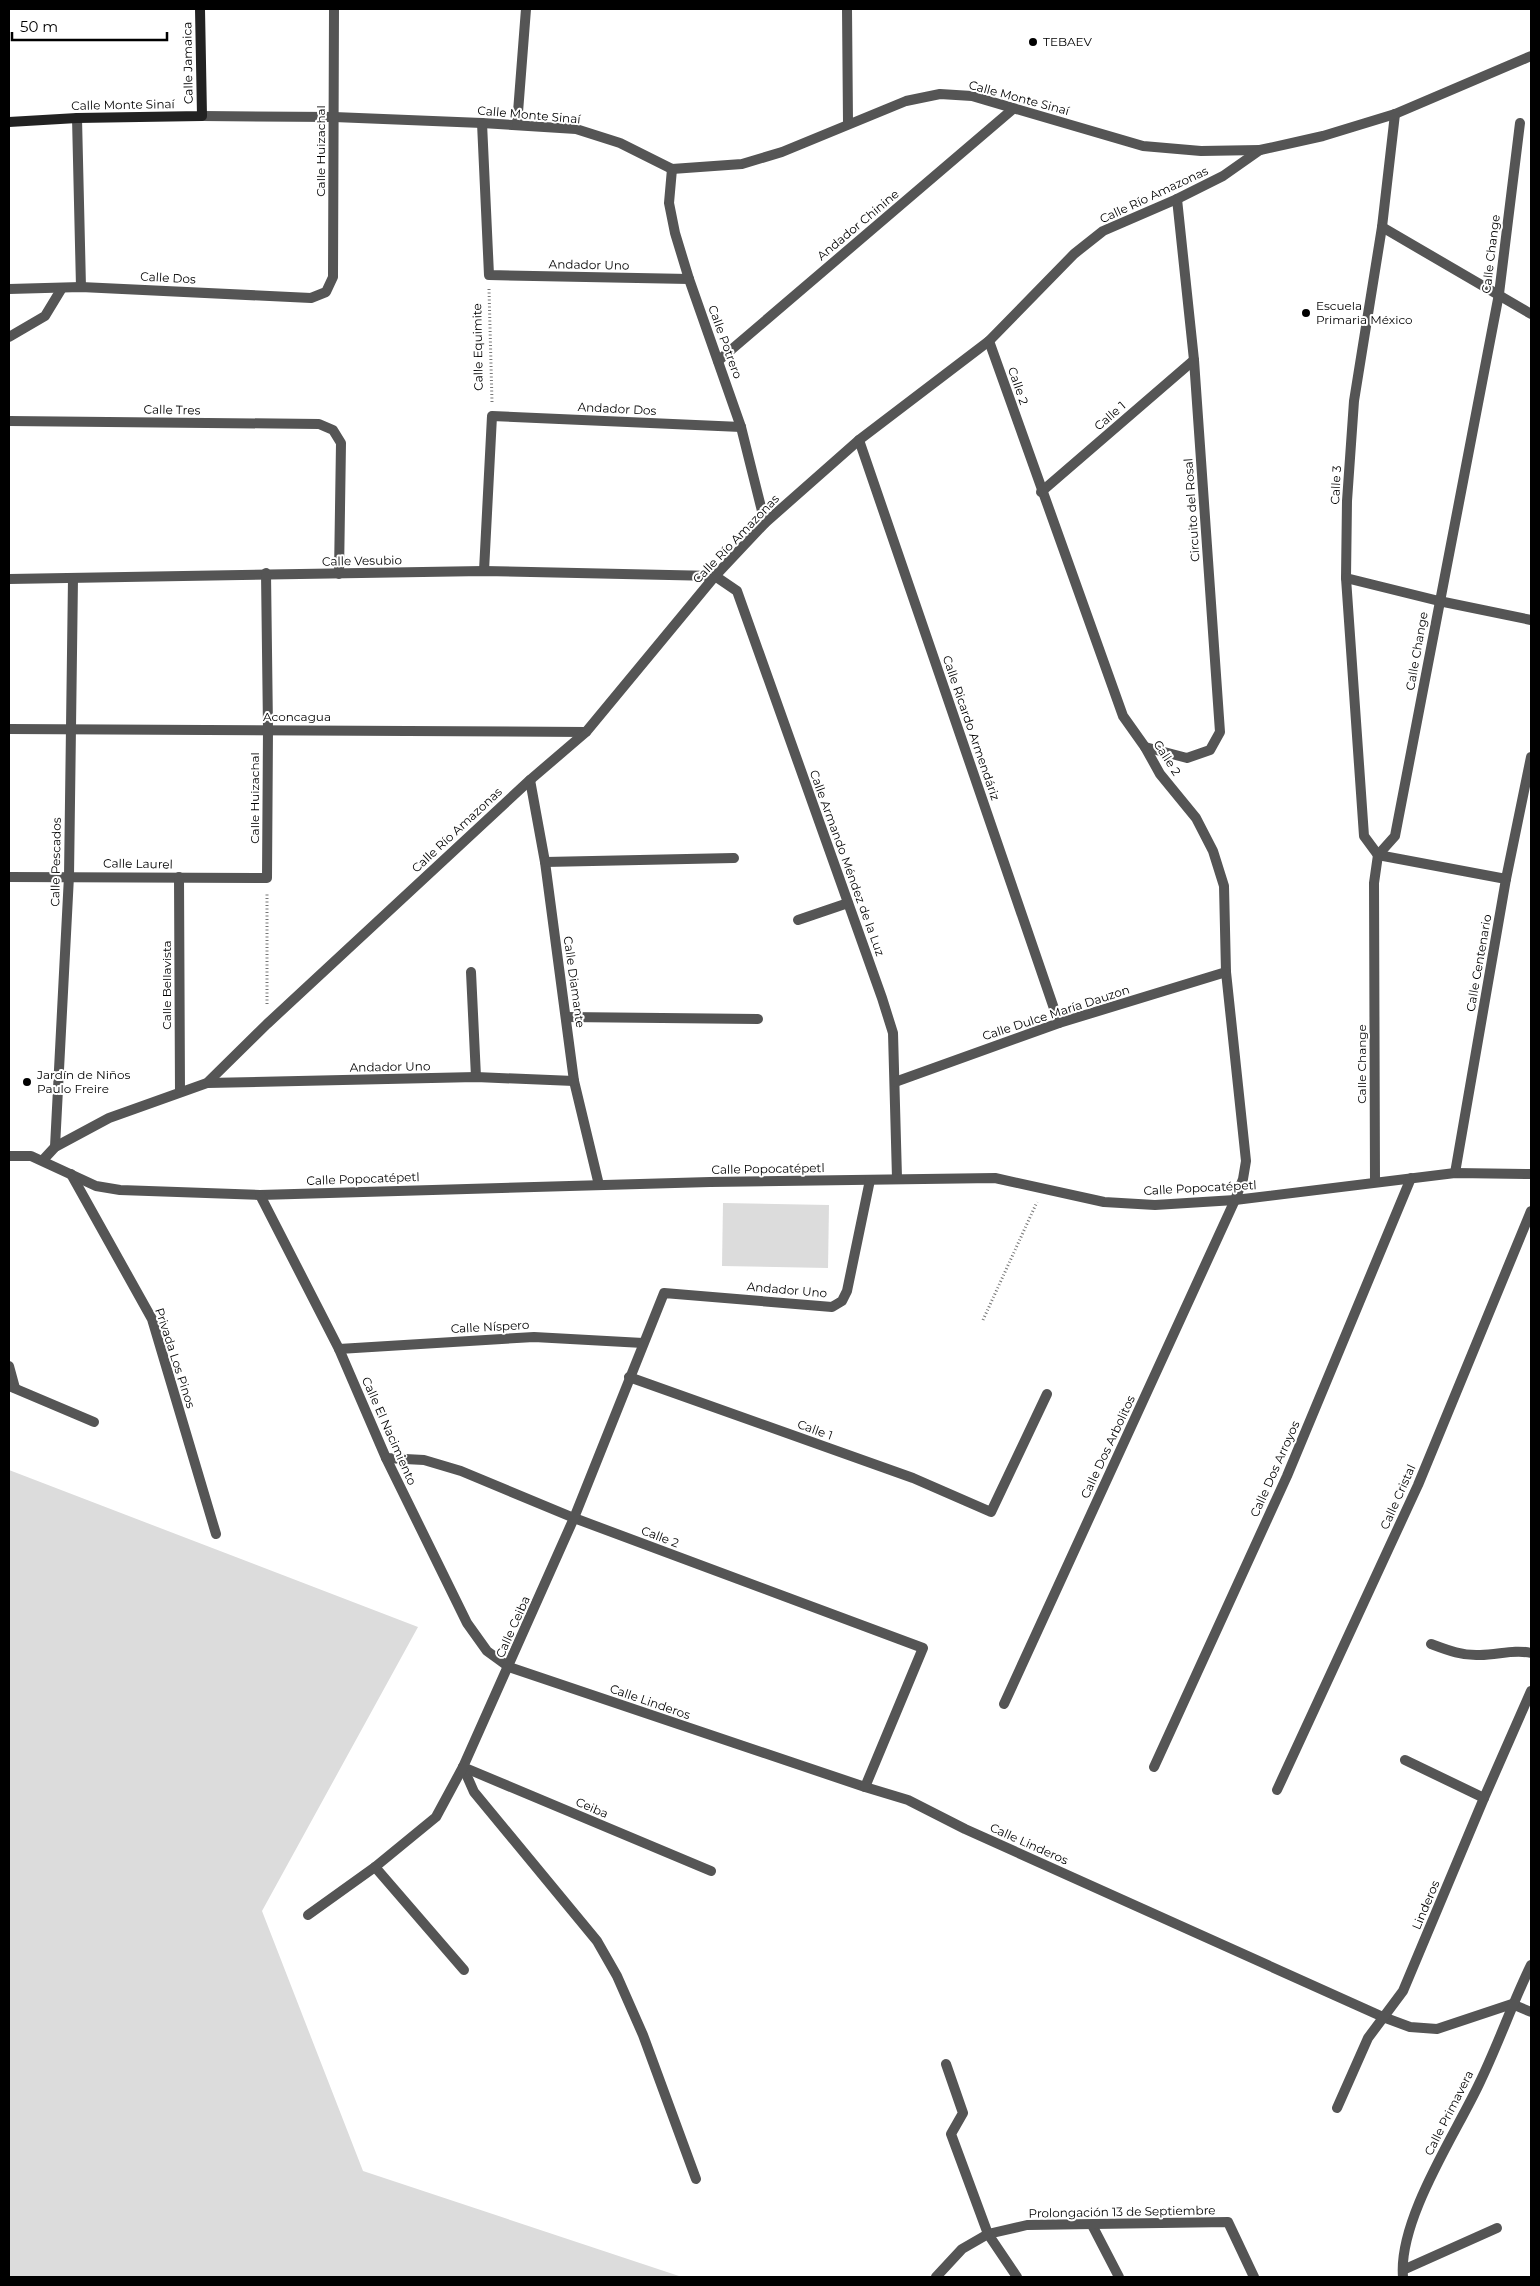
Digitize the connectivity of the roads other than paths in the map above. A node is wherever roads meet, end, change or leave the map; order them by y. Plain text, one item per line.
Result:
1 (200, 9) edge
2 (334, 9) edge
3 (526, 9) edge
4 (847, 9) edge
5 (1531, 56) edge
6 (1013, 109) junction
7 (1395, 114) junction
8 (202, 116) junction
9 (334, 117) junction
10 (78, 118) junction
11 (9, 122) edge
12 (482, 123) junction
13 (1520, 123) dead end
14 (848, 124) junction
15 (517, 125) junction
16 (1260, 150) junction
17 (672, 169) junction
18 (1177, 199) junction
19 (1382, 227) junction
20 (689, 280) junction
21 (80, 287) junction
22 (62, 288) junction
23 (9, 289) edge
24 (326, 292) joint
25 (1499, 294) junction
26 (1531, 314) edge
27 (9, 337) edge
28 (989, 341) junction
29 (1194, 360) junction
30 (718, 361) junction
31 (9, 421) edge
32 (742, 427) junction
33 (859, 440) junction
34 (1042, 492) junction
35 (765, 523) junction
36 (484, 571) junction
37 (266, 573) junction
38 (339, 574) junction
39 (715, 576) junction
40 (73, 578) junction
41 (1346, 578) junction
42 (9, 579) edge
43 (1439, 601) junction
44 (1531, 620) edge
45 (9, 730) edge
46 (70, 730) junction
47 (268, 730) junction
48 (586, 732) junction
49 (1145, 747) junction
50 (1531, 757) edge
51 (530, 780) junction
52 (1378, 855) junction
53 (734, 858) dead end
54 (545, 862) junction
55 (69, 876) junction
56 (9, 877) edge
57 (179, 877) junction
58 (268, 878) joint
59 (1506, 879) junction
60 (848, 902) junction
61 (798, 920) dead end
62 (471, 972) dead end
63 (1226, 972) junction
64 (566, 1017) junction
65 (758, 1019) dead end
66 (1059, 1023) junction
67 (476, 1077) junction
68 (574, 1081) junction
69 (895, 1082) junction
70 (208, 1083) junction
71 (180, 1092) junction
72 (55, 1147) junction
73 (9, 1156) edge
74 (43, 1160) junction
75 (1455, 1173) junction
76 (71, 1174) junction
77 (1531, 1174) edge
78 (897, 1178) junction
79 (1411, 1178) junction
80 (870, 1180) junction
81 (1375, 1182) junction
82 (600, 1185) junction
83 (260, 1194) junction
84 (1235, 1200) junction
85 (1531, 1211) edge
86 (664, 1293) joint
87 (642, 1344) junction
88 (339, 1349) junction
89 (9, 1366) edge
90 (629, 1377) junction
91 (12, 1387) edge
92 (1047, 1394) dead end
93 (94, 1422) dead end
94 (386, 1458) junction
95 (574, 1518) junction
96 (216, 1534) dead end
97 (1430, 1644) dead end
98 (1531, 1653) edge
99 (509, 1667) junction
100 (1531, 1691) edge
101 (1004, 1704) dead end
102 (1406, 1760) dead end
103 (463, 1767) junction
104 (1154, 1767) dead end
105 (865, 1788) junction
106 (1277, 1790) dead end
107 (1484, 1798) junction
108 (375, 1867) junction
109 (711, 1871) dead end
110 (308, 1915) dead end
111 (1531, 1965) edge
112 (464, 1970) dead end
113 (1512, 2004) junction
114 (1531, 2012) edge
115 (1384, 2017) junction
116 (946, 2064) dead end
117 (1338, 2108) dead end
118 (696, 2179) dead end
119 (1092, 2225) junction
120 (1496, 2228) dead end
121 (988, 2234) junction
122 (1403, 2274) edge
123 (936, 2277) edge
124 (1017, 2277) edge
125 (1119, 2277) edge
126 (1254, 2277) edge

1 - 8 main road, Calle Jamaica
2 - 9 street, Calle Huizachal
3 - 15 street
4 - 14 street
5 - 7 street, Calle Río Amazonas
6 - 14 street, Calle Monte Sinaí
6 - 16 street, Calle Monte Sinaí
6 - 30 street, Andador Chinine
7 - 16 street, Calle Río Amazonas
7 - 19 street, Calle 3
8 - 9 street, Calle Monte Sinaí
8 - 10 main road, Calle Monte Sinaí
9 - 12 street, Calle Monte Sinaí
9 - 24 street, Calle Huizachal
10 - 11 main road, Calle Monte Sinaí
10 - 21 street
12 - 15 street, Calle Monte Sinaí
12 - 20 street, Andador Uno
13 - 25 street, Calle Change
14 - 17 street, Calle Monte Sinaí
15 - 17 street, Calle Monte Sinaí
16 - 18 street, Calle Río Amazonas
17 - 20 street, Calle Potrero
18 - 28 street, Calle Río Amazonas
18 - 29 street, Circuito del Rosal
19 - 25 street
19 - 41 street, Calle 3
20 - 30 street, Calle Potrero
21 - 22 street, Calle Dos
21 - 24 street, Calle Dos
22 - 23 street, Calle Dos
22 - 27 street
25 - 26 street
25 - 43 street, Calle Change
28 - 33 street, Calle Río Amazonas
28 - 34 street, Calle 2
29 - 34 street, Calle 1
29 - 49 street, Circuito del Rosal
30 - 32 street, Calle Potrero
31 - 38 street, Calle Tres
32 - 35 street, Calle Potrero
32 - 36 street, Andador Dos
33 - 35 street, Calle Río Amazonas
33 - 66 street, Calle Ricardo Armendáriz
34 - 49 street, Calle 2
35 - 39 street, Calle Río Amazonas
36 - 38 street, Calle Vesubio
36 - 39 street, Calle Vesubio
37 - 38 street, Calle Vesubio
37 - 40 street, Calle Vesubio
37 - 47 street, Calle Huizachal
39 - 48 street, Calle Río Amazonas
39 - 60 street, Calle Armando Méndez de la Luz
40 - 42 street, Calle Vesubio
40 - 46 street, Calle Pescados
41 - 43 street
41 - 52 street, Calle 3
43 - 44 street
43 - 52 street, Calle Change
45 - 46 street, Aconcagua
46 - 47 street, Aconcagua
46 - 55 street, Calle Pescados
47 - 48 street, Aconcagua
47 - 58 street, Calle Huizachal
48 - 51 street, Calle Río Amazonas
49 - 63 street, Calle 2
50 - 59 street, Calle Centenario
51 - 54 street, Calle Diamante
51 - 70 street, Calle Río Amazonas
52 - 59 street
52 - 81 street, Calle Change
53 - 54 street
54 - 64 street, Calle Diamante
55 - 56 street, Calle Laurel
55 - 57 street, Calle Laurel
55 - 72 street, Calle Pescados
57 - 58 street, Calle Laurel
57 - 71 street, Calle Bellavista
59 - 75 street, Calle Centenario
60 - 61 street
60 - 69 street, Calle Armando Méndez de la Luz
62 - 67 street
63 - 66 street, Calle Dulce María Dauzon
63 - 84 street, Calle 2
64 - 65 street
64 - 68 street, Calle Diamante
66 - 69 street, Calle Dulce María Dauzon
67 - 68 street, Andador Uno
67 - 70 street, Andador Uno
68 - 82 street, Calle Diamante
69 - 78 street, Calle Armando Méndez de la Luz
70 - 71 street, Calle Río Amazonas
71 - 72 street, Calle Río Amazonas
72 - 74 street, Calle Río Amazonas
73 - 74 street, Calle Popocatépetl
74 - 76 street, Calle Popocatépetl
75 - 77 street, Calle Popocatépetl
75 - 79 street, Calle Popocatépetl
76 - 83 street, Calle Popocatépetl
76 - 96 street, Privada Los Pinos
78 - 80 street, Calle Popocatépetl
78 - 84 street, Calle Popocatépetl
79 - 81 street, Calle Popocatépetl
79 - 104 street, Calle Dos Arroyos
80 - 82 street, Calle Popocatépetl
80 - 86 street, Andador Uno
81 - 84 street, Calle Popocatépetl
82 - 83 street, Calle Popocatépetl
83 - 88 street, Calle El Nacimiento
84 - 101 street, Calle Dos Arbolitos
85 - 106 street, Calle Cristal
86 - 87 street, Calle Ceiba
87 - 88 street, Calle Níspero
87 - 90 street, Calle Ceiba
88 - 94 street, Calle El Nacimiento
89 - 91 street
90 - 92 street, Calle 1
90 - 95 street, Calle Ceiba
91 - 93 street
94 - 95 street, Calle 2
94 - 99 street, Calle El Nacimiento
95 - 99 street, Calle Ceiba
95 - 105 street, Calle 2
97 - 98 street
99 - 103 street, Calle Ceiba
99 - 105 street, Calle Linderos
100 - 107 street, Linderos
102 - 107 street
103 - 108 street, Calle Ceiba
103 - 109 street, Ceiba
103 - 118 street
105 - 115 street, Calle Linderos
107 - 115 street, Linderos
108 - 110 street, Calle Ceiba
108 - 112 street
111 - 113 street, Calle Primavera
113 - 114 street
113 - 115 street, Calle Linderos
113 - 122 street, Calle Primavera
115 - 117 street
116 - 121 street
119 - 121 street, Prolongación 13 de Septiembre
119 - 125 street
119 - 126 street, Prolongación 13 de Septiembre
120 - 122 street
121 - 123 street, Prolongación 13 de Septiembre
121 - 124 street

